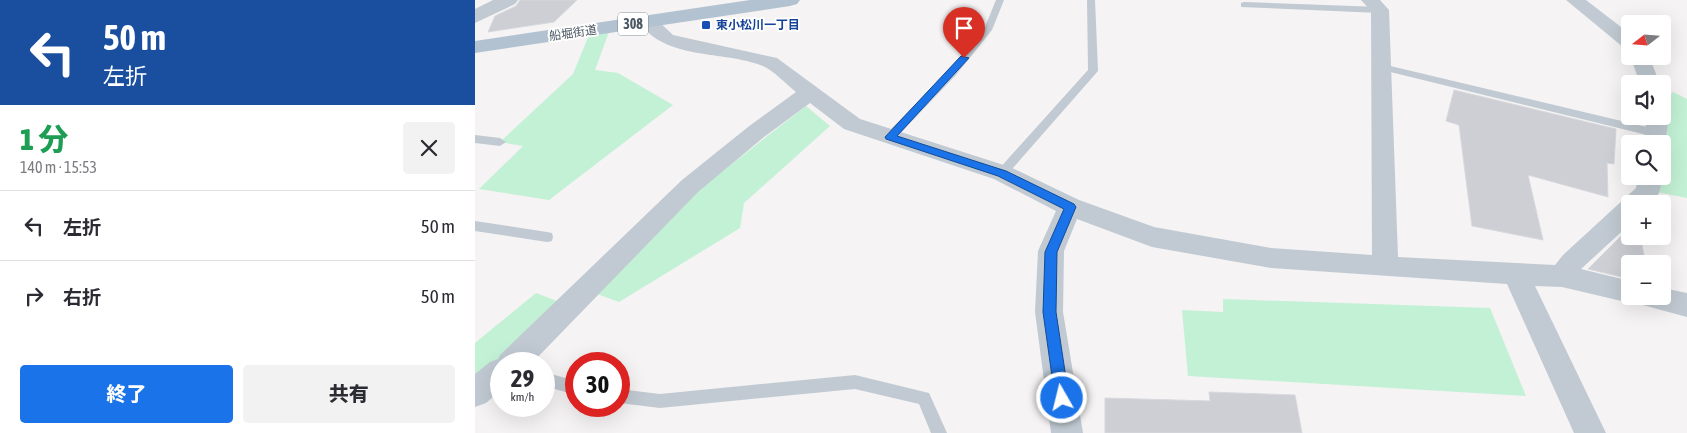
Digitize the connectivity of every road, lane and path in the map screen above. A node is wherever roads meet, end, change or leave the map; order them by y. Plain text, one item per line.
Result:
1 (508, 0) edge
2 (790, 0) edge
3 (999, 0) edge
4 (1091, 0) edge
5 (1575, 0) edge
6 (1607, 0) edge
7 (742, 4) edge
8 (1244, 4) dead end
9 (1375, 5) edge
10 (1591, 11) junction
11 (479, 12) edge
12 (648, 22) junction
13 (1621, 36) edge
14 (475, 48) edge
15 (1382, 67) junction
16 (809, 93) junction
17 (1655, 131) edge
18 (890, 137) junction
19 (475, 139) edge
20 (500, 142) dead end
21 (1002, 173) junction
22 (1070, 207) junction
23 (1621, 217) edge
24 (475, 226) edge
25 (547, 237) dead end
26 (1385, 267) junction
27 (1517, 275) junction
28 (1563, 276) junction
29 (1621, 290) edge
30 (1671, 301) edge
31 (1687, 305) edge
32 (523, 352) edge
33 (490, 381) edge
34 (475, 393) edge
35 (630, 397) edge
36 (939, 433) edge
37 (1067, 433) edge
38 (1590, 433) edge

1 - 11 street
2 - 7 main road, 船堀街道 / 308
3 - 18 lane
4 - 21 lane
5 - 10 street
6 - 10 street
7 - 12 main road, 船堀街道 / 308
8 - 9 lane
9 - 15 street
10 - 13 street
12 - 14 main road, 船堀街道 / 308
12 - 16 street
15 - 17 lane
15 - 26 street
16 - 18 street
16 - 32 street
18 - 21 street
19 - 20 lane
21 - 22 street
22 - 26 street
22 - 37 street
23 - 28 street
24 - 25 lane
26 - 27 street
27 - 28 street
27 - 38 street
28 - 29 street
30 - 31 street
33 - 34 street
35 - 36 lane

